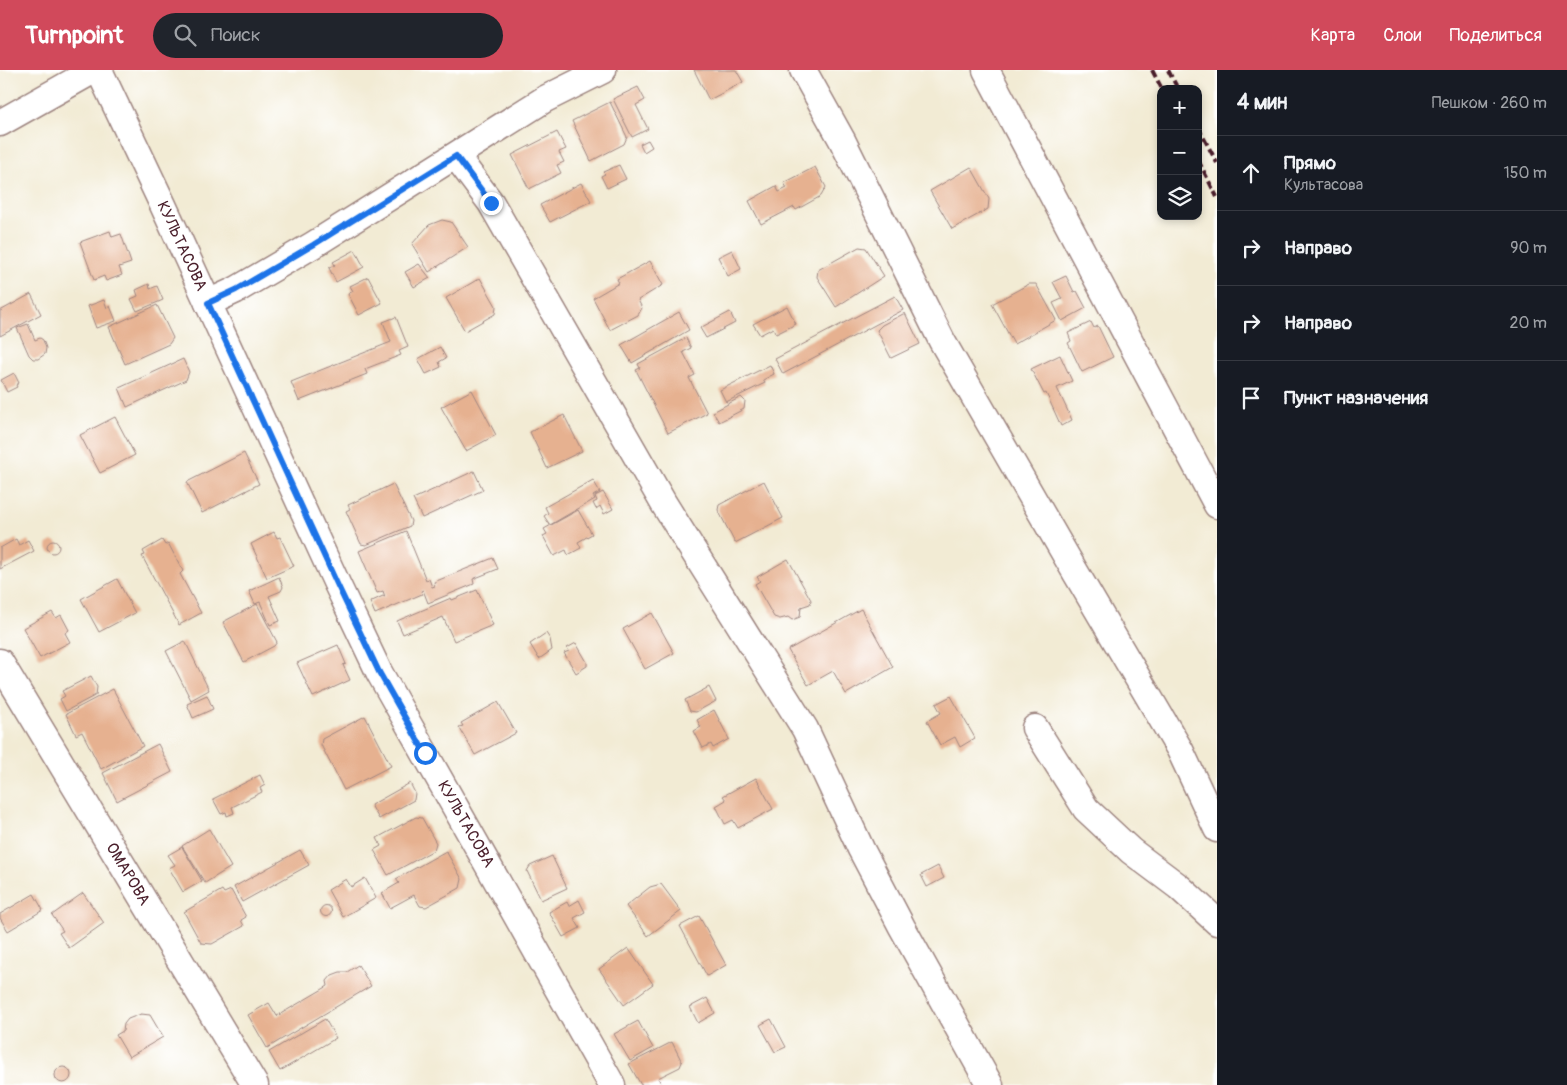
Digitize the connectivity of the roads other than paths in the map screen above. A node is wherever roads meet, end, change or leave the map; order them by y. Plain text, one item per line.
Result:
1 (94, 70) edge
2 (100, 70) edge
3 (603, 70) edge
4 (803, 70) edge
5 (986, 70) edge
6 (0, 123) edge
7 (456, 156) junction
8 (208, 303) junction
9 (1217, 505) edge
10 (0, 662) edge
11 (1035, 728) dead end
12 (1217, 829) edge
13 (1217, 922) edge
14 (255, 1085) edge
15 (612, 1085) edge
16 (990, 1085) edge

1 - 6 street
2 - 8 street, КУЛЬТАСОВА
3 - 7 street
4 - 12 street
5 - 9 street
7 - 8 street
7 - 16 street
8 - 15 street, КУЛЬТАСОВА
10 - 14 street, ОМАРОВА
11 - 13 street

